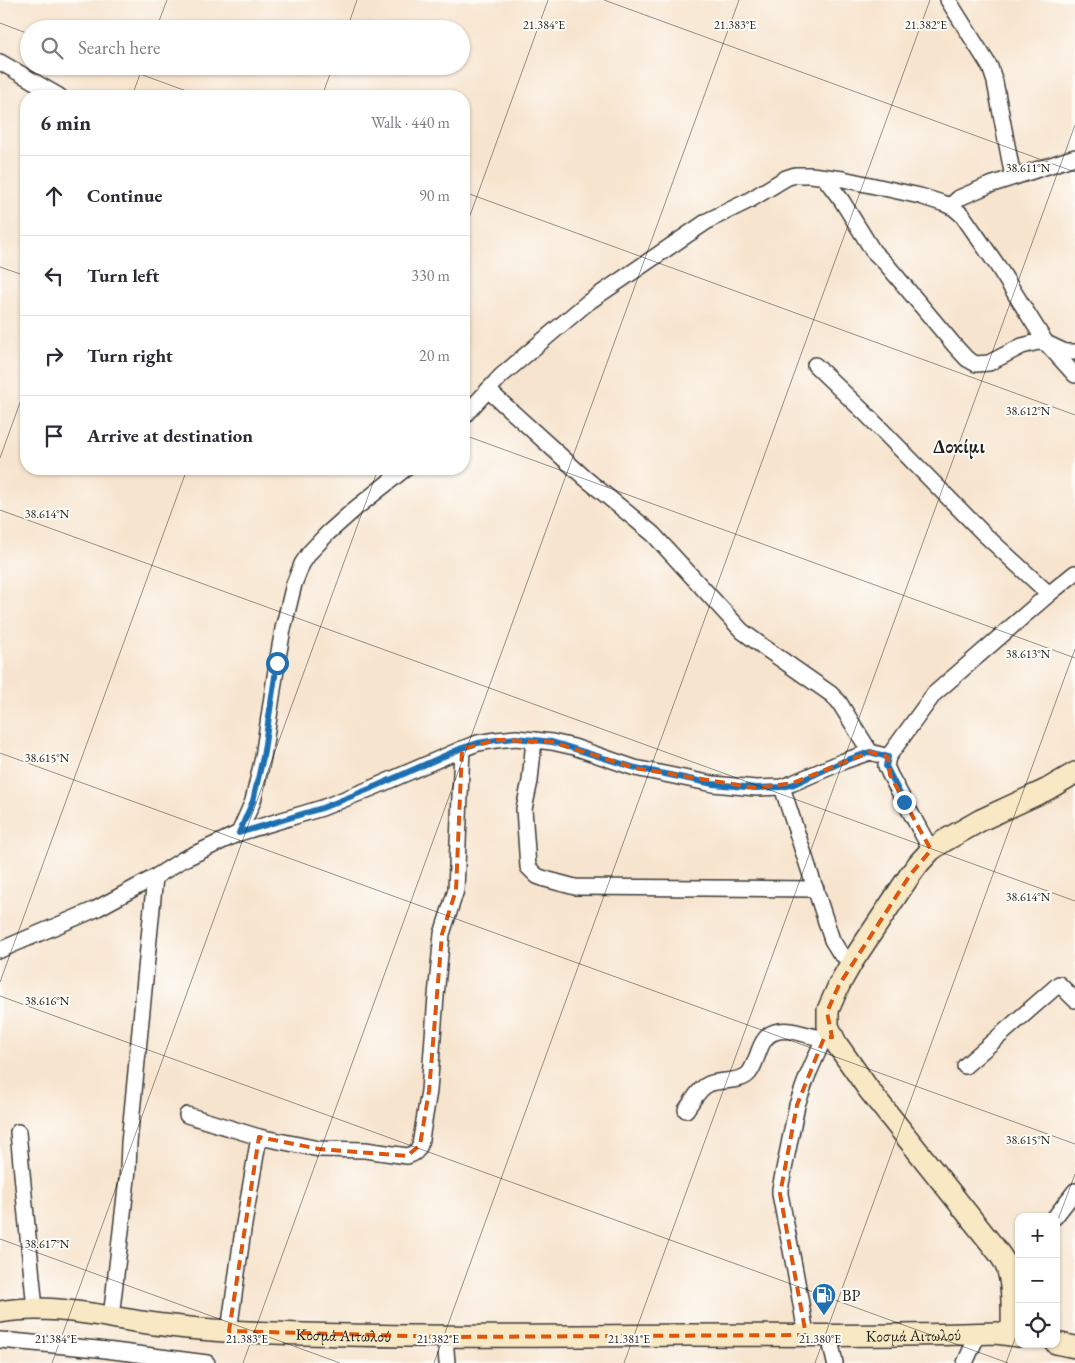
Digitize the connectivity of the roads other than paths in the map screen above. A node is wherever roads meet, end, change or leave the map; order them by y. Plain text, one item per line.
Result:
1 (948, 0) edge
2 (0, 62) edge
3 (20, 74) edge
4 (23, 75) edge
5 (49, 90) edge
6 (1075, 157) edge
7 (824, 177) junction
8 (1013, 177) junction
9 (950, 206) junction
10 (1046, 343) junction
11 (1075, 352) edge
12 (815, 365) dead end
13 (1075, 375) edge
14 (488, 390) junction
15 (470, 406) edge
16 (397, 475) edge
17 (1075, 573) edge
18 (1049, 594) junction
19 (534, 740) junction
20 (462, 748) junction
21 (870, 752) junction
22 (888, 757) junction
23 (1075, 773) edge
24 (782, 787) junction
25 (239, 833) junction
26 (931, 850) junction
27 (155, 877) junction
28 (816, 889) junction
29 (0, 950) edge
30 (852, 962) junction
31 (1075, 1000) edge
32 (828, 1038) junction
33 (965, 1066) dead end
34 (686, 1110) dead end
35 (187, 1115) dead end
36 (18, 1132) dead end
37 (259, 1137) junction
38 (1075, 1191) edge
39 (1058, 1213) edge
40 (1012, 1260) edge
41 (36, 1309) junction
42 (0, 1312) edge
43 (111, 1318) junction
44 (1015, 1325) edge
45 (229, 1331) junction
46 (978, 1334) junction
47 (806, 1335) junction
48 (829, 1335) junction
49 (1015, 1335) edge
50 (445, 1337) junction
51 (0, 1340) edge
52 (1060, 1344) edge
53 (1075, 1348) edge
54 (206, 1363) edge
55 (447, 1363) edge
56 (835, 1363) edge
57 (965, 1363) edge

1 - 8 street
2 - 3 street
4 - 5 street
6 - 8 street
7 - 9 street
7 - 10 street
7 - 14 street
8 - 9 street
9 - 10 street
10 - 11 street
10 - 13 street
12 - 18 street
14 - 15 street
14 - 21 street
16 - 25 street
17 - 18 street
18 - 22 street
19 - 20 street
19 - 24 street
19 - 28 street
20 - 25 street
20 - 37 street
21 - 22 street
21 - 24 street
22 - 26 street
23 - 26 main road
24 - 28 street
25 - 27 street
26 - 30 main road
27 - 29 street
27 - 43 street
28 - 30 street
30 - 32 main road
31 - 33 street
32 - 34 street
32 - 40 main road
32 - 47 street
35 - 37 street
36 - 41 street
37 - 45 street
38 - 39 street
40 - 44 main road
41 - 42 main road, Κοσμά Αιτωλού
41 - 43 main road, Κοσμά Αιτωλού
43 - 45 main road, Κοσμά Αιτωλού
45 - 50 main road, Κοσμά Αιτωλού
46 - 48 main road, Κοσμά Αιτωλού
46 - 49 main road, Κοσμά Αιτωλού
46 - 57 street
47 - 48 main road, Κοσμά Αιτωλού
47 - 50 main road, Κοσμά Αιτωλού
48 - 56 street
50 - 55 street
51 - 54 street
52 - 53 main road

